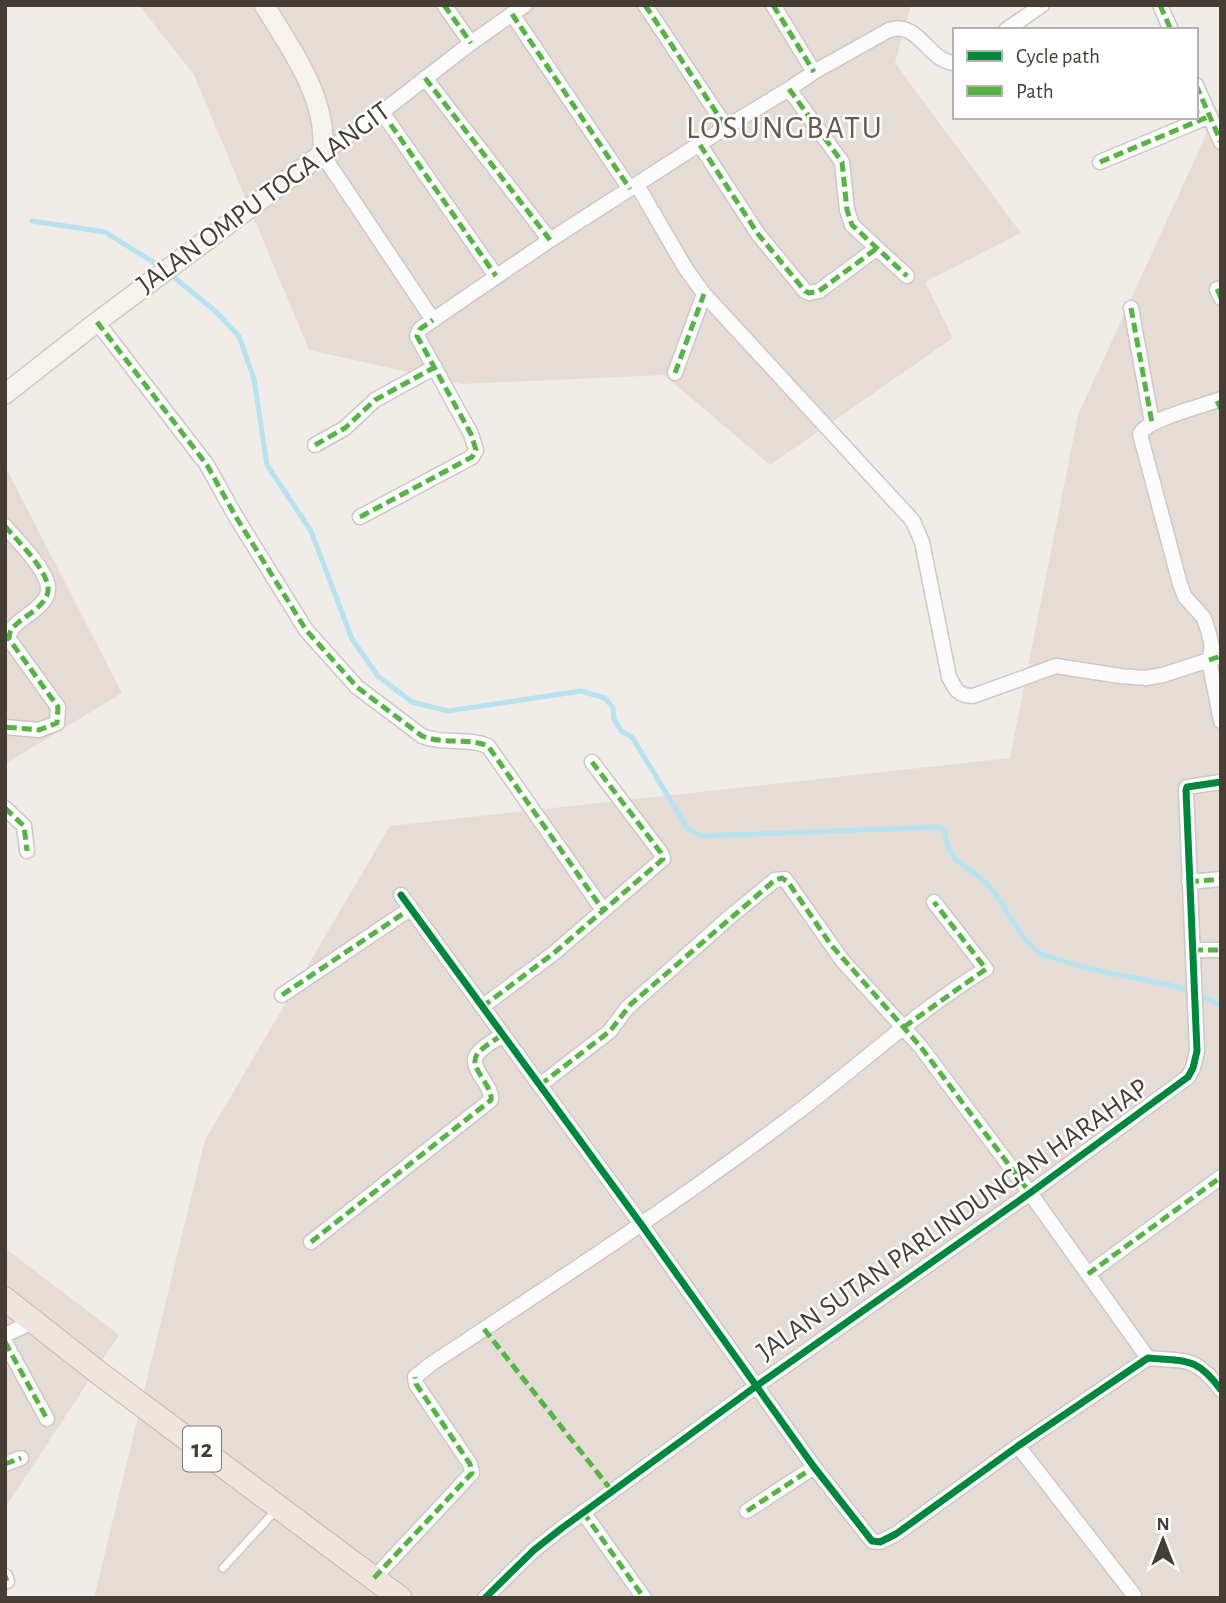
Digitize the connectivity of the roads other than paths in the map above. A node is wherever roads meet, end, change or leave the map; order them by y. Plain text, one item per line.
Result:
1 (264, 5) edge
2 (444, 5) edge
3 (645, 5) edge
4 (773, 5) edge
5 (1041, 5) edge
6 (1160, 5) edge
7 (518, 8) edge
8 (1009, 28) edge
9 (1170, 28) edge
10 (471, 43) junction
11 (953, 63) edge
12 (814, 72) junction
13 (425, 78) junction
14 (789, 89) junction
15 (1198, 89) edge
16 (382, 113) junction
17 (1210, 116) junction
18 (726, 127) junction
19 (1221, 142) edge
20 (700, 145) junction
21 (322, 154) junction
22 (1100, 162) dead end
23 (634, 187) junction
24 (550, 240) junction
25 (876, 249) junction
26 (496, 276) junction
27 (907, 276) dead end
28 (704, 295) junction
29 (1131, 308) dead end
30 (433, 320) junction
31 (97, 322) junction
32 (435, 367) junction
33 (675, 373) dead end
34 (5, 394) edge
35 (1219, 403) edge
36 (1152, 423) junction
37 (315, 445) dead end
38 (360, 517) dead end
39 (5, 526) edge
40 (1215, 658) edge
41 (1221, 721) edge
42 (5, 727) edge
43 (592, 762) dead end
44 (1221, 782) edge
45 (5, 808) edge
46 (27, 851) dead end
47 (1221, 878) edge
48 (1189, 882) junction
49 (401, 895) dead end
50 (934, 902) dead end
51 (410, 909) junction
52 (603, 909) junction
53 (1193, 950) junction
54 (1221, 950) edge
55 (282, 995) dead end
56 (482, 1007) junction
57 (904, 1027) junction
58 (502, 1035) junction
59 (540, 1085) junction
60 (1221, 1177) edge
61 (1030, 1193) junction
62 (642, 1224) junction
63 (311, 1242) dead end
64 (1088, 1274) junction
65 (5, 1299) edge
66 (34, 1321) junction
67 (5, 1335) edge
68 (5, 1342) edge
69 (1148, 1358) junction
70 (755, 1387) junction
71 (1221, 1390) edge
72 (47, 1419) dead end
73 (1018, 1446) junction
74 (21, 1458) dead end
75 (5, 1464) edge
76 (814, 1467) junction
77 (279, 1507) junction
78 (747, 1511) dead end
79 (583, 1513) junction
80 (223, 1568) dead end
81 (374, 1578) junction
82 (1134, 1595) dead end
83 (400, 1598) edge
84 (485, 1598) edge
85 (644, 1598) edge

1 - 21 main road
2 - 10 street
3 - 18 street
4 - 12 street
5 - 8 street
6 - 9 street
7 - 10 street, JALAN OMPU TOGA LANGIT
7 - 23 street
10 - 13 street, JALAN OMPU TOGA LANGIT
11 - 12 street
12 - 14 street
13 - 16 street, JALAN OMPU TOGA LANGIT
13 - 24 street
14 - 18 street
14 - 25 street
15 - 17 street
16 - 21 street, JALAN OMPU TOGA LANGIT
16 - 26 street
17 - 19 street
17 - 22 street
18 - 20 street
20 - 23 street
20 - 25 street
21 - 30 street
21 - 31 main road, JALAN OMPU TOGA LANGIT
23 - 24 street
23 - 28 street
24 - 26 street
25 - 27 street
26 - 30 street
28 - 33 street
28 - 40 street
29 - 36 street
30 - 32 street
31 - 34 main road, JALAN OMPU TOGA LANGIT
31 - 52 street
32 - 37 street
32 - 38 street
35 - 36 street
36 - 40 street
39 - 42 street
40 - 41 street
43 - 52 street
44 - 48 street, JALAN SUTAN PARLINDUNGAN HARAHAP
45 - 46 street
47 - 48 street
48 - 53 street, JALAN SUTAN PARLINDUNGAN HARAHAP
49 - 51 street
50 - 57 street
51 - 55 street
51 - 56 street
52 - 56 street
53 - 54 street
53 - 61 street, JALAN SUTAN PARLINDUNGAN HARAHAP
56 - 58 street
57 - 59 street
57 - 61 street
57 - 62 street
58 - 59 street
58 - 63 street
59 - 62 street
60 - 64 street
61 - 64 street
61 - 70 street, JALAN SUTAN PARLINDUNGAN HARAHAP
62 - 70 street
62 - 81 street
64 - 69 street
65 - 66 highway, 12
66 - 67 street
66 - 77 highway, 12
68 - 72 street
69 - 71 street
69 - 73 street
70 - 76 street
70 - 79 street, JALAN SUTAN PARLINDUNGAN HARAHAP
73 - 76 street
73 - 82 street
74 - 75 street
76 - 78 street
77 - 80 lane
77 - 81 highway, 12
79 - 84 street, JALAN SUTAN PARLINDUNGAN HARAHAP
79 - 85 street
81 - 83 highway, 12

